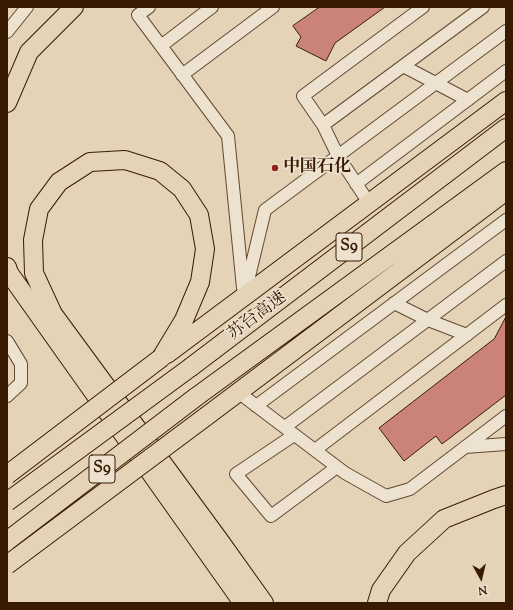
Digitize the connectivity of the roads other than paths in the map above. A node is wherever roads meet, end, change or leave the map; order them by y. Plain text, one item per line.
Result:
1 (27, 7) edge
2 (74, 7) edge
3 (149, 7) edge
4 (212, 7) edge
5 (273, 7) edge
6 (423, 7) edge
7 (483, 7) edge
8 (506, 31) edge
9 (7, 32) edge
10 (161, 46) junction
11 (403, 66) junction
12 (506, 71) edge
13 (182, 75) junction
14 (436, 83) junction
15 (468, 100) junction
16 (506, 101) edge
17 (7, 103) edge
18 (323, 125) junction
19 (506, 128) edge
20 (338, 156) junction
21 (506, 171) edge
22 (356, 184) junction
23 (506, 191) edge
24 (369, 204) junction
25 (506, 220) edge
26 (506, 262) edge
27 (7, 267) edge
28 (244, 297) junction
29 (394, 303) junction
30 (506, 305) edge
31 (428, 320) junction
32 (467, 335) junction
33 (7, 341) edge
34 (161, 358) junction
35 (238, 392) junction
36 (7, 396) edge
37 (256, 406) junction
38 (506, 416) edge
39 (289, 431) junction
40 (506, 444) edge
41 (465, 447) junction
42 (315, 450) junction
43 (337, 467) junction
44 (7, 475) edge
45 (506, 495) edge
46 (7, 502) edge
47 (7, 541) edge
48 (7, 565) edge
49 (244, 603) edge
50 (264, 603) edge
51 (377, 603) edge

1 - 9 street
2 - 17 highway
3 - 10 street
4 - 10 street
5 - 13 street
6 - 18 street
7 - 11 street
8 - 14 street
10 - 13 street
11 - 14 street
11 - 18 street
12 - 15 street
13 - 28 street
14 - 15 street
14 - 20 street
15 - 22 street
16 - 24 highway
18 - 20 street
19 - 46 highway, 苏台高速 / S9, bridge
20 - 22 street
20 - 28 street
21 - 47 highway, 苏台高速 / S9, bridge
22 - 24 street
23 - 35 highway
24 - 28 highway
25 - 29 street
26 - 31 street
27 - 49 highway
28 - 34 highway
29 - 31 street
29 - 37 street
30 - 32 street
31 - 32 street
31 - 39 street
32 - 42 street
33 - 36 street
34 - 44 highway, bridge
34 - 50 highway
35 - 37 street
35 - 48 highway, bridge
37 - 39 street
38 - 41 street
39 - 42 street
39 - 43 street
40 - 41 street
41 - 43 street
42 - 43 street
45 - 51 highway

